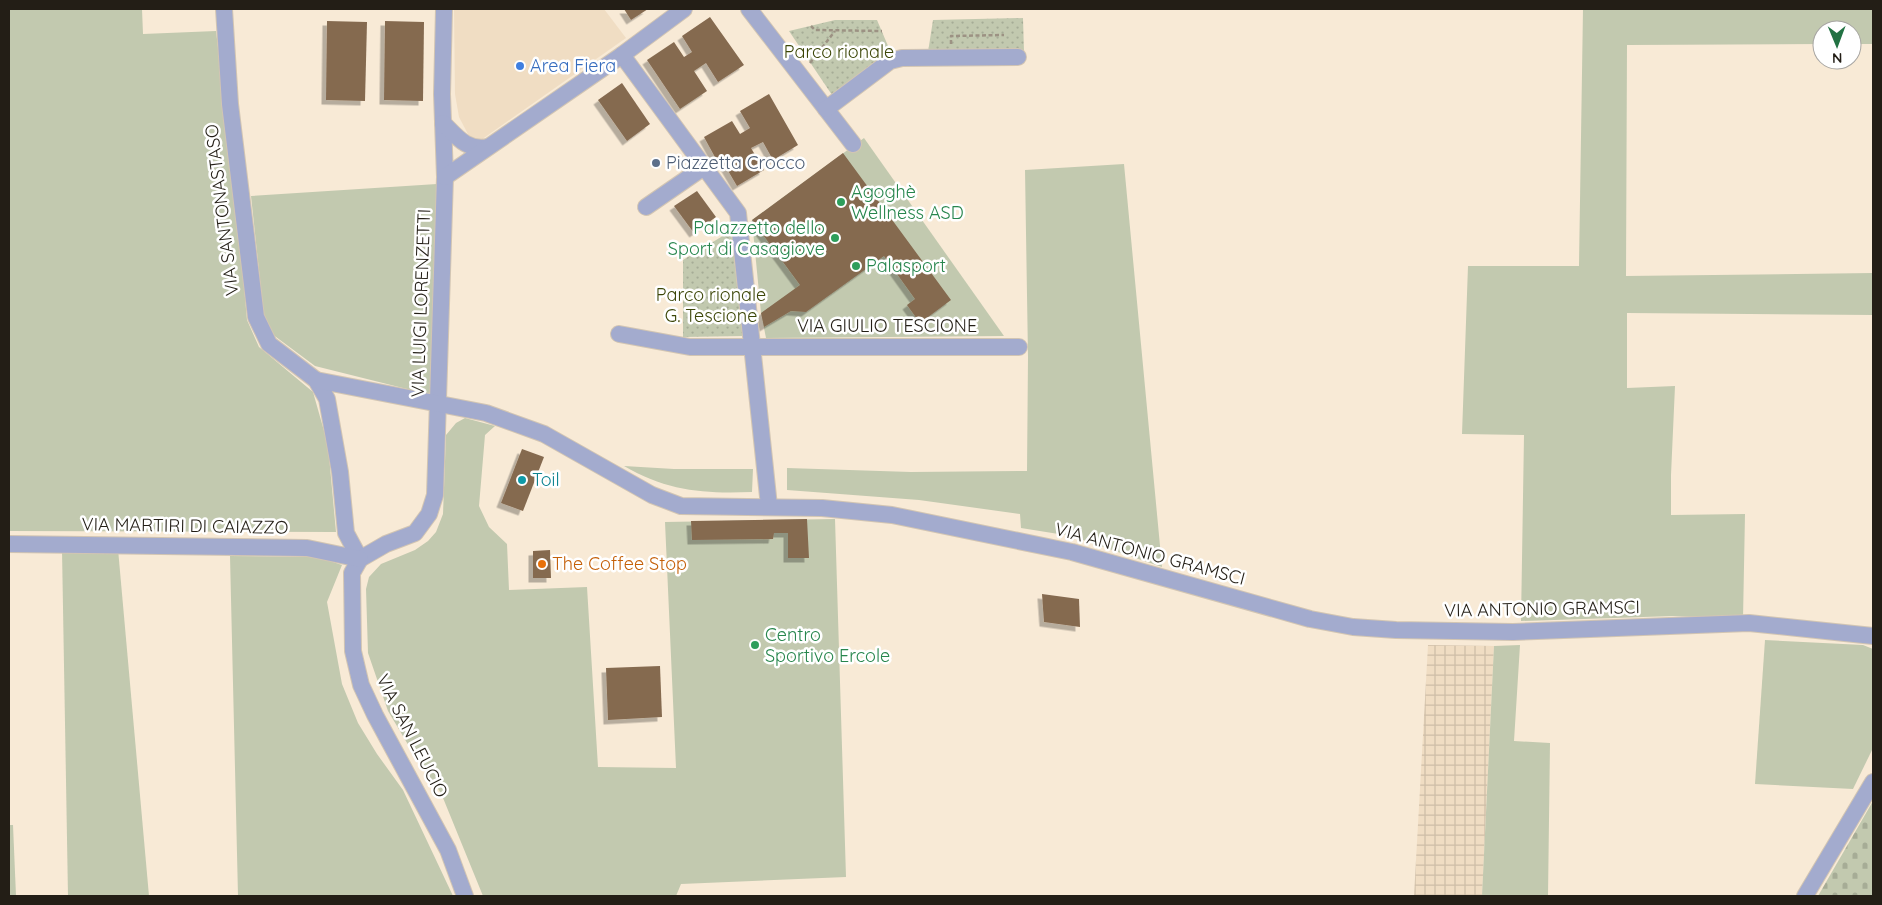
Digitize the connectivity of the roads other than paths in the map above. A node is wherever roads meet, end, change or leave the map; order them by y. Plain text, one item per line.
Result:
1 (224, 9) edge
2 (444, 9) edge
3 (684, 9) edge
4 (749, 9) edge
5 (622, 55) junction
6 (1018, 58) dead end
7 (826, 109) junction
8 (443, 123) junction
9 (854, 144) dead end
10 (488, 146) junction
11 (704, 166) junction
12 (445, 177) junction
13 (646, 207) dead end
14 (619, 334) dead end
15 (754, 346) junction
16 (1020, 347) dead end
17 (316, 380) junction
18 (438, 403) junction
19 (769, 506) junction
20 (9, 544) edge
21 (360, 559) junction
22 (1873, 636) edge
23 (1873, 782) edge
24 (465, 896) edge
25 (1805, 896) edge

1 - 17 street, VIA SANTONASTASO
2 - 8 street, VIA LUIGI LORENZETTI
3 - 5 street
4 - 7 street
5 - 10 street
5 - 11 street
6 - 7 street
7 - 9 street
8 - 10 street
8 - 12 street, VIA LUIGI LORENZETTI
10 - 12 street
11 - 13 street
11 - 15 street
12 - 18 street, VIA LUIGI LORENZETTI
14 - 15 street, VIA GIULIO TESCIONE
15 - 16 street, VIA GIULIO TESCIONE
15 - 19 street
17 - 18 street, VIA SANTONASTASO
17 - 21 street, VIA SANTONASTASO
18 - 19 street, VIA ANTONIO GRAMSCI
18 - 21 street, VIA LUIGI LORENZETTI
19 - 22 street, VIA ANTONIO GRAMSCI
20 - 21 street, VIA MARTIRI DI CAIAZZO
21 - 24 street, VIA SAN LEUCIO
23 - 25 street

